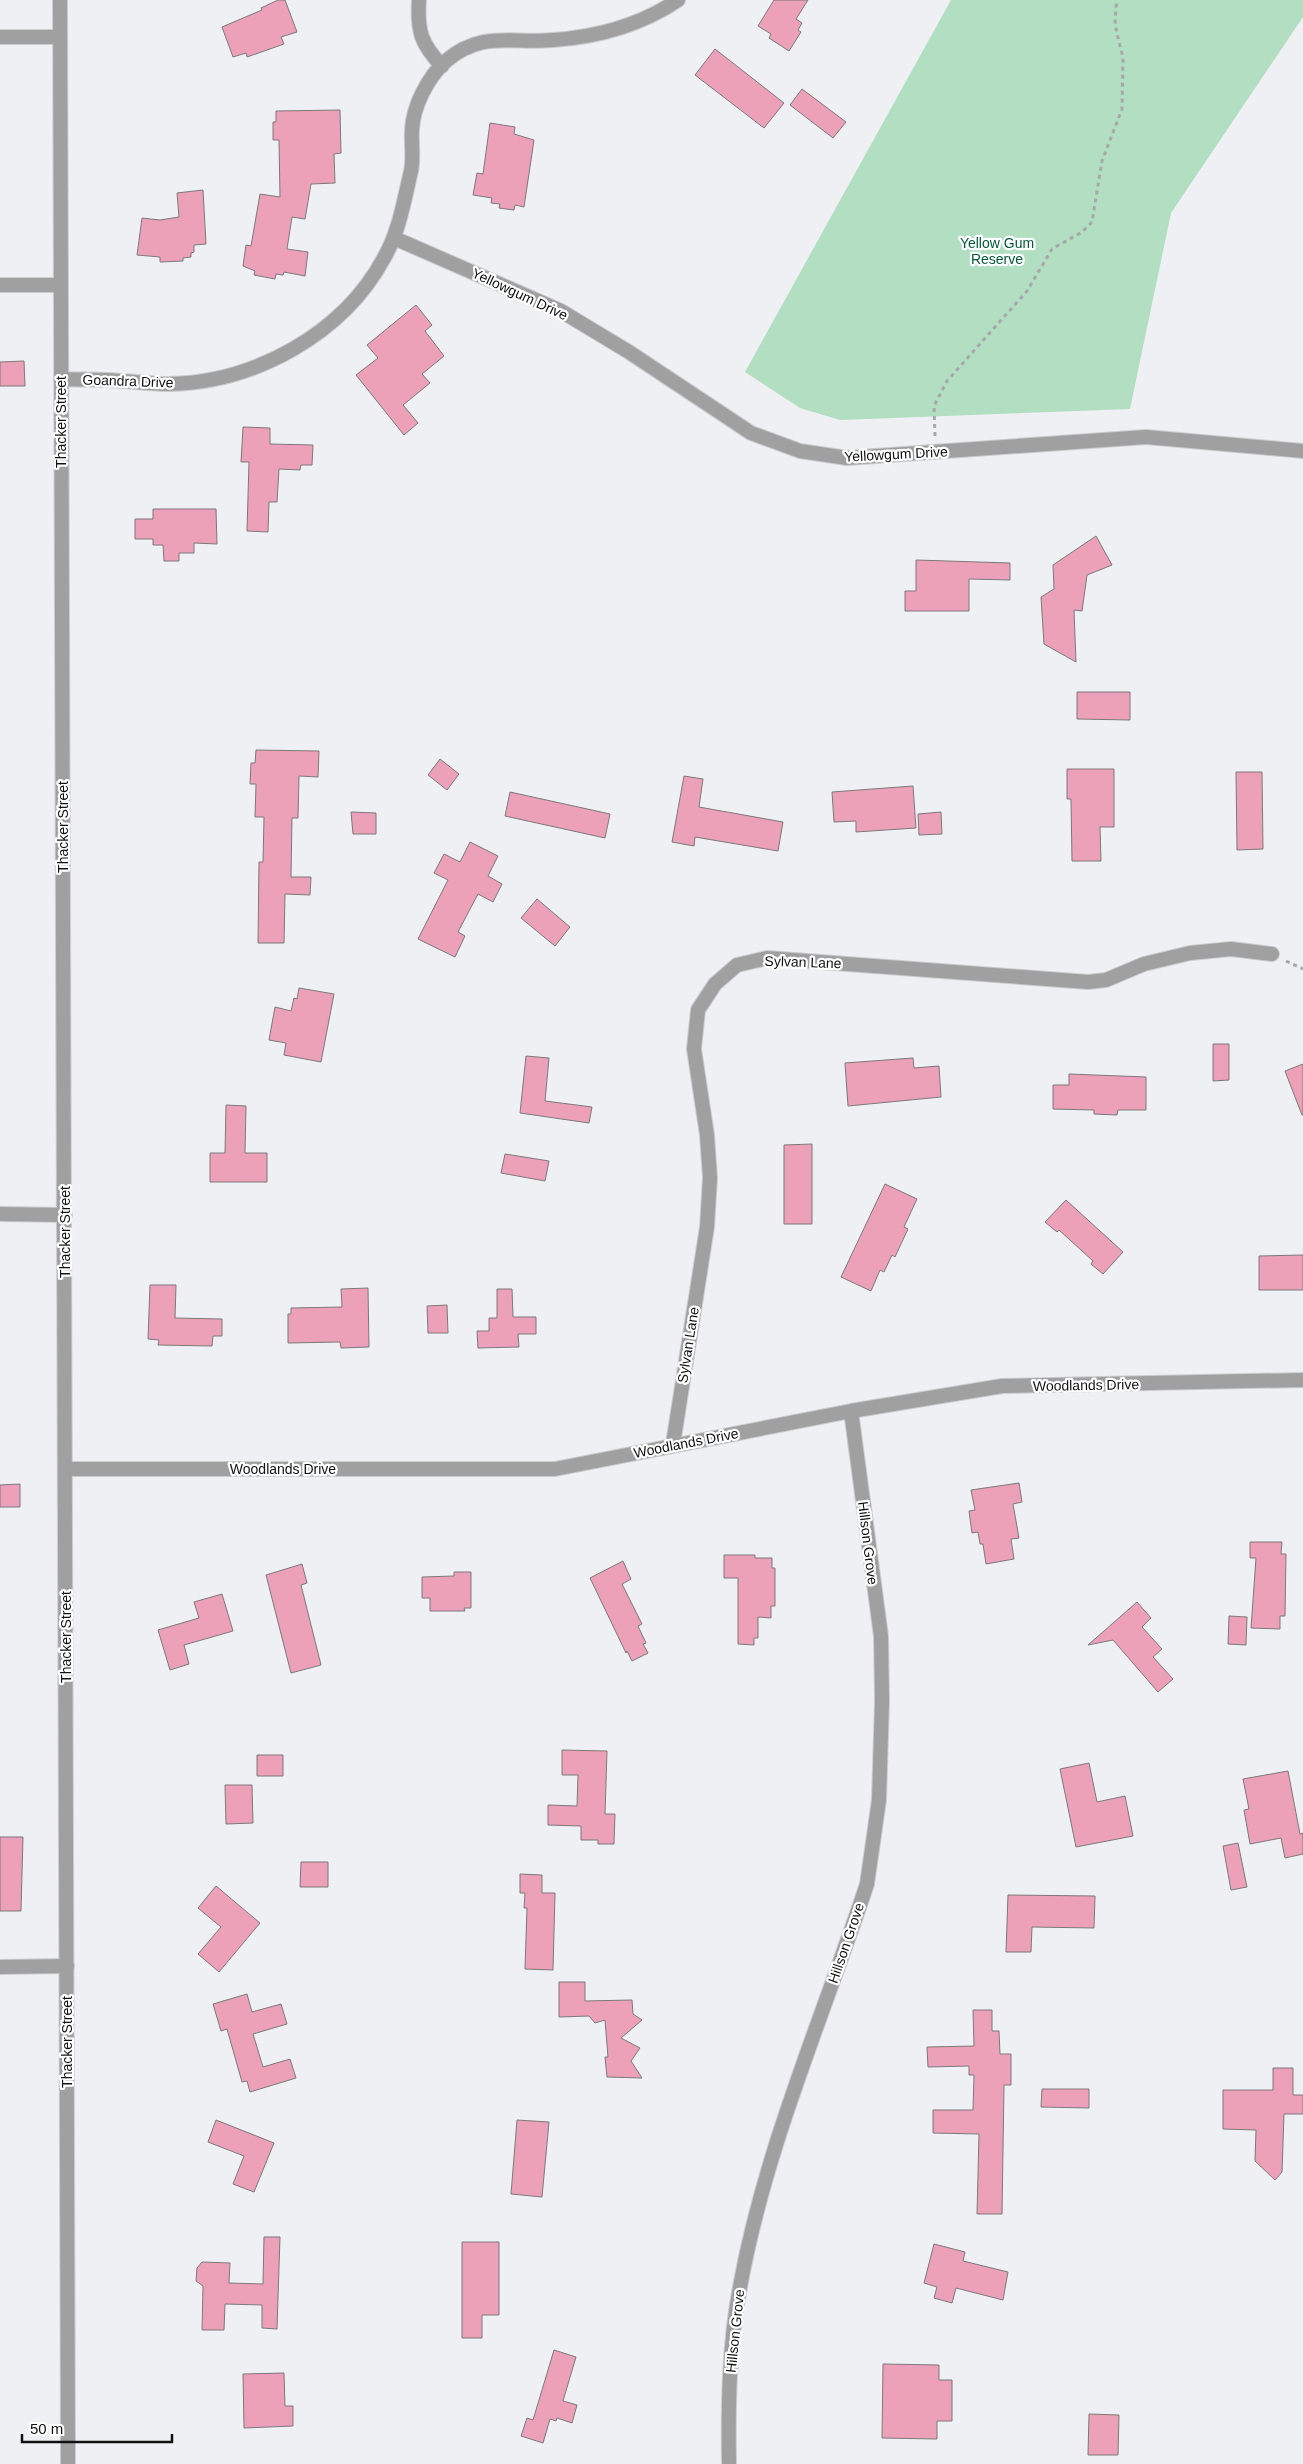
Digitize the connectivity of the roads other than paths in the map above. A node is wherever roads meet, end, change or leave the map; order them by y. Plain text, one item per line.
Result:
1 (60, 0) edge
2 (419, 0) edge
3 (678, 0) edge
4 (60, 37) junction
5 (0, 38) edge
6 (442, 66) junction
7 (394, 238) junction
8 (0, 285) edge
9 (60, 285) junction
10 (61, 380) junction
11 (1303, 451) edge
12 (1272, 954) dead end
13 (0, 1214) edge
14 (65, 1215) junction
15 (1303, 1380) edge
16 (851, 1411) junction
17 (673, 1444) junction
18 (66, 1469) junction
19 (67, 1966) junction
20 (0, 1967) edge
21 (68, 2464) edge
22 (729, 2464) edge

1 - 4 street, Thacker Street
2 - 6 street
3 - 6 street, Goandra Drive
4 - 5 street
4 - 9 street, Thacker Street
6 - 7 street, Goandra Drive
7 - 10 street, Goandra Drive
7 - 11 street, Yellowgum Drive
8 - 9 street
9 - 10 street, Thacker Street
10 - 14 street, Thacker Street
12 - 17 street, Sylvan Lane
13 - 14 street
14 - 18 street, Thacker Street
15 - 16 street, Woodlands Drive
16 - 17 street, Woodlands Drive
16 - 22 street, Hillson Grove
17 - 18 street, Woodlands Drive
18 - 19 street, Thacker Street
19 - 20 street
19 - 21 street, Thacker Street

